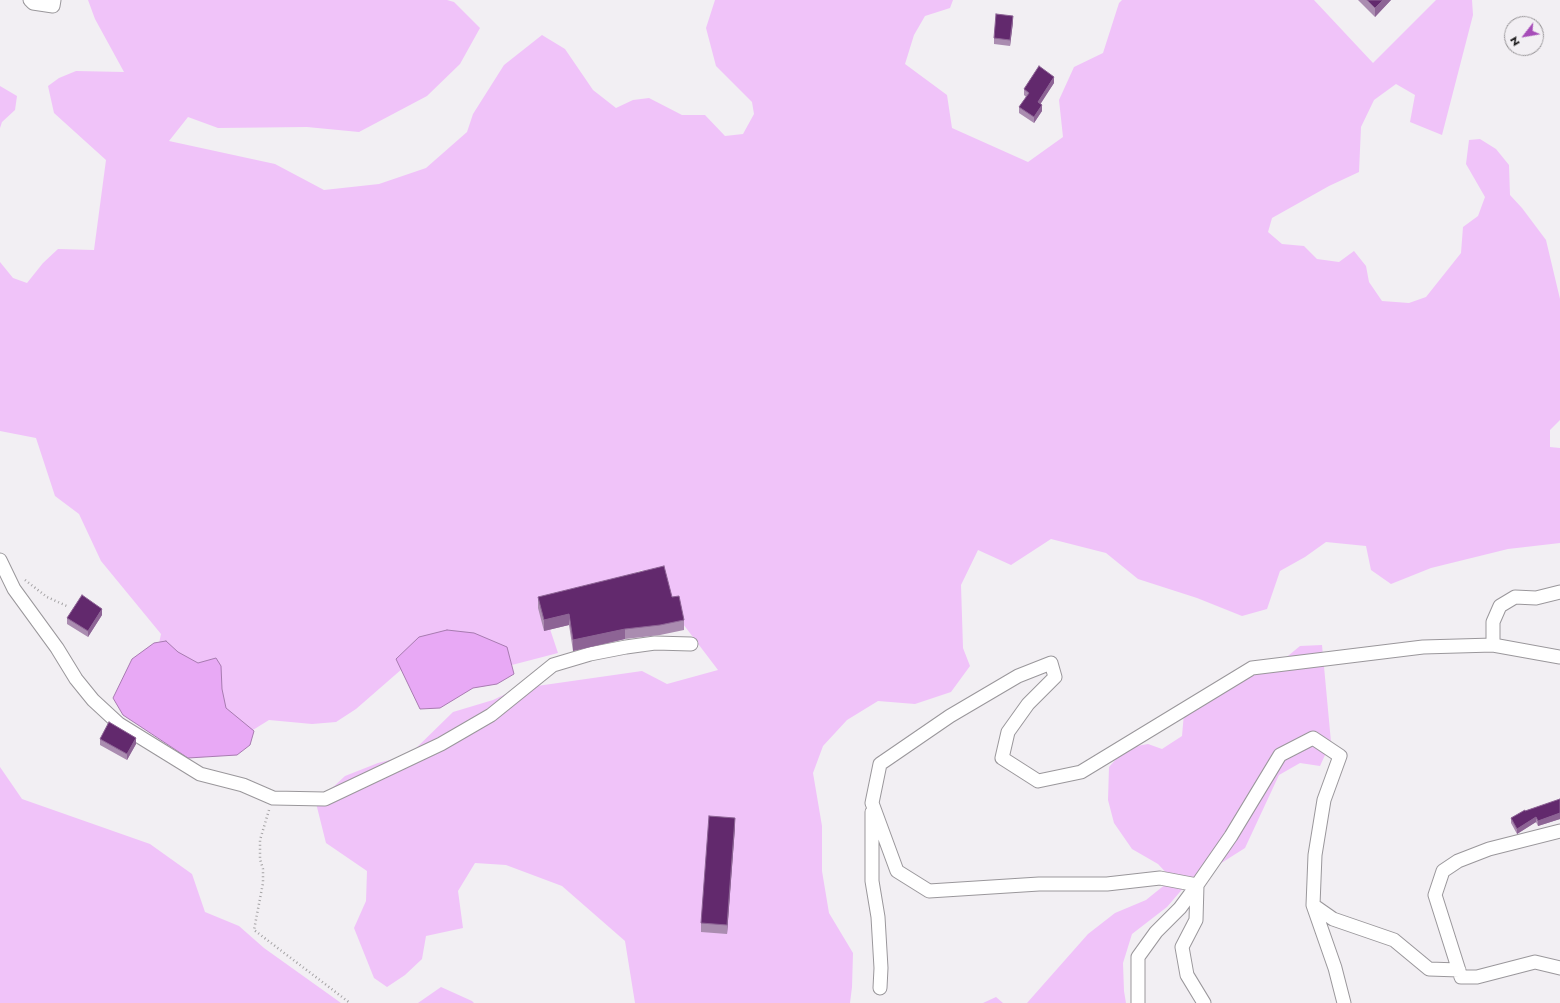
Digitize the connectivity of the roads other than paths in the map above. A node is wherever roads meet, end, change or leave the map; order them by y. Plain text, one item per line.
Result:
1 (30, 0) edge
2 (54, 0) edge
3 (2, 563) edge
4 (1560, 592) edge
5 (691, 644) dead end
6 (1494, 645) junction
7 (1560, 657) edge
8 (872, 803) junction
9 (1560, 831) edge
10 (1197, 885) junction
11 (1313, 905) junction
12 (1560, 968) edge
13 (1459, 970) junction
14 (880, 988) dead end
15 (1138, 1003) edge
16 (1204, 1003) edge
17 (1344, 1003) edge

1 - 2 street
3 - 5 street
4 - 6 street
6 - 7 street
6 - 8 street
8 - 10 street
8 - 14 street
9 - 13 street
10 - 11 street
10 - 15 street
10 - 16 street
11 - 13 street
11 - 17 street
12 - 13 street

